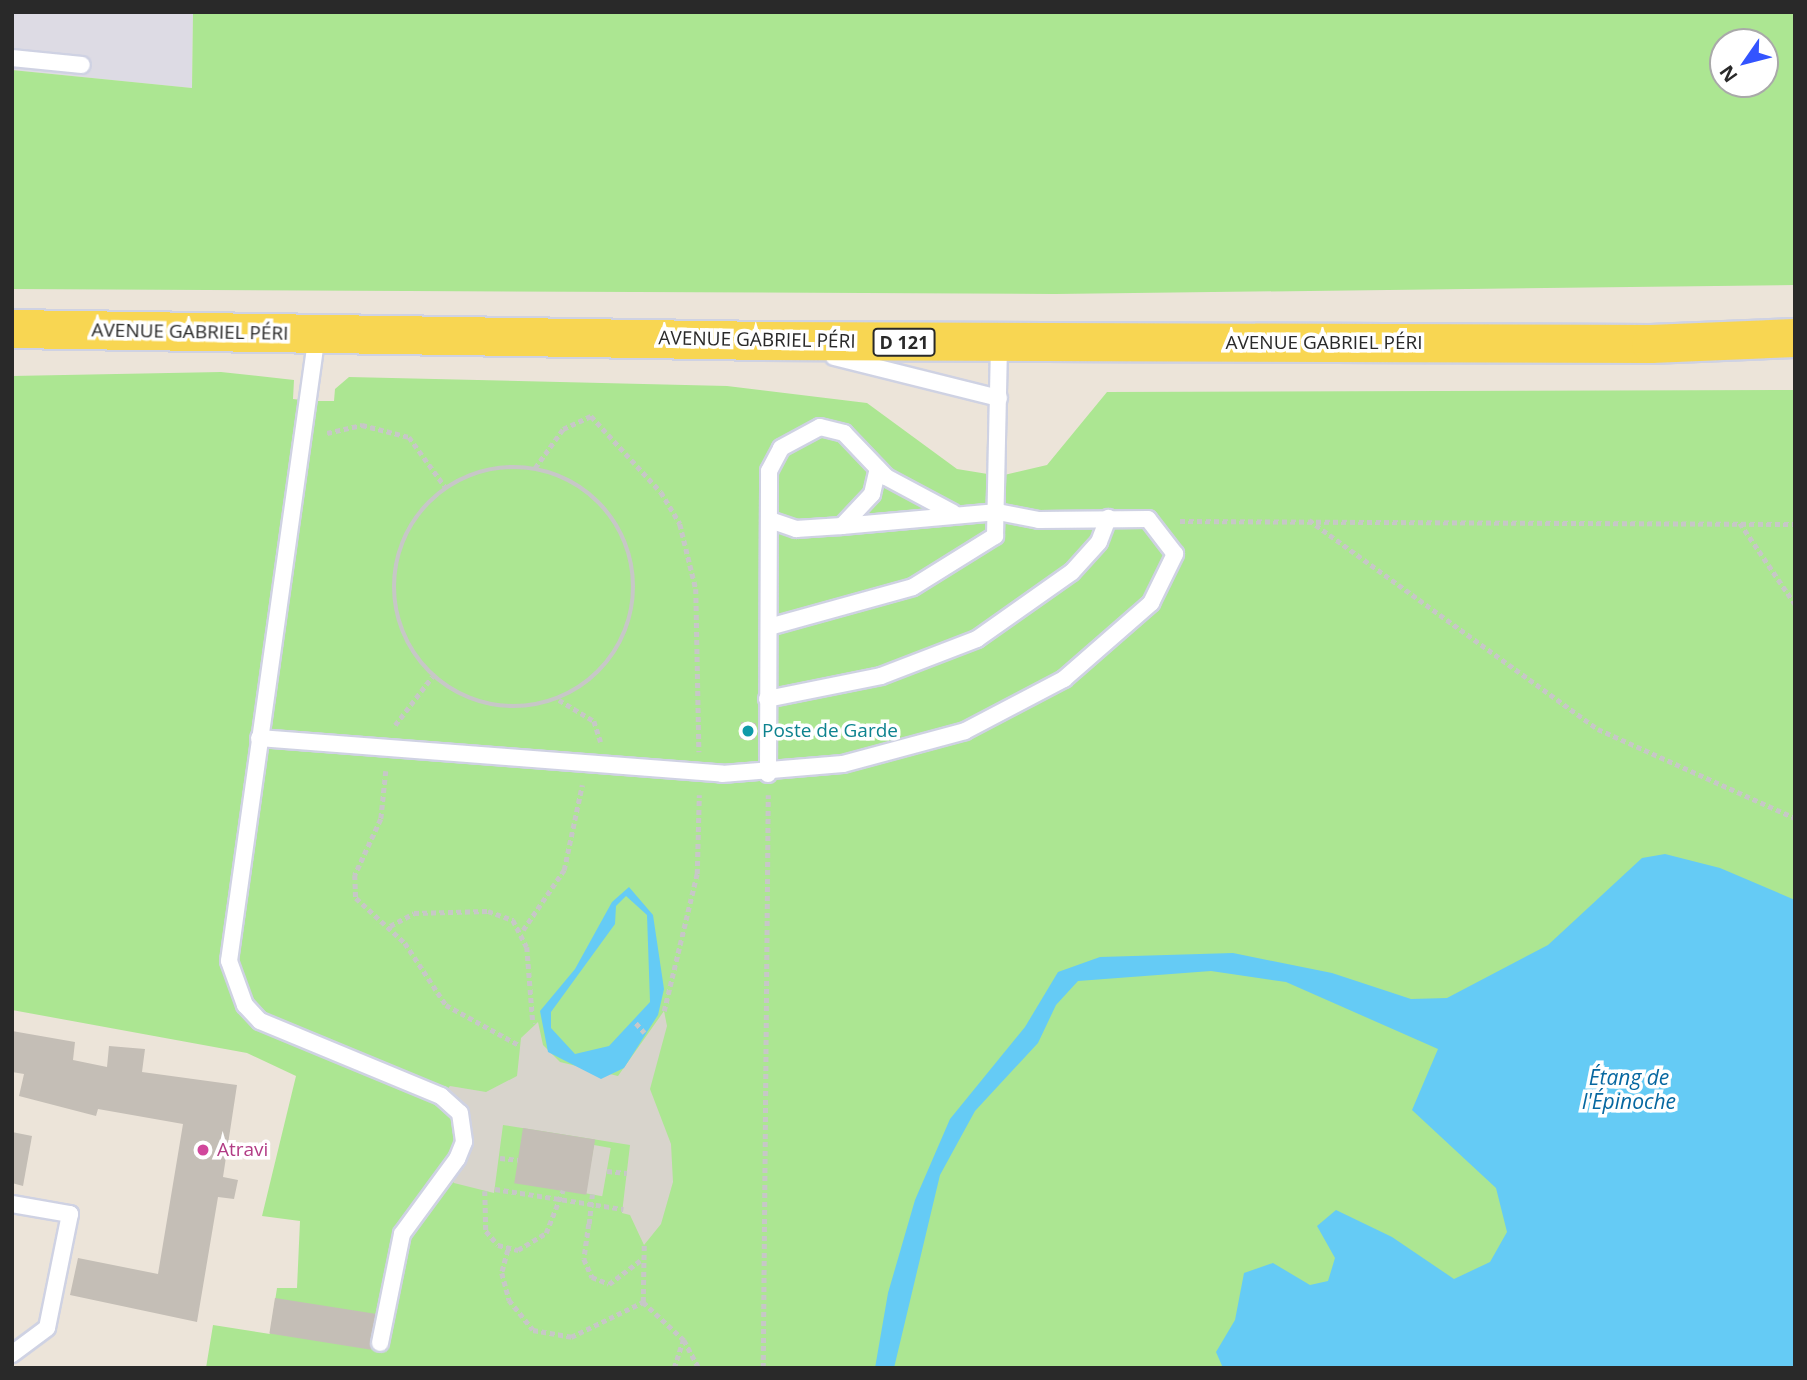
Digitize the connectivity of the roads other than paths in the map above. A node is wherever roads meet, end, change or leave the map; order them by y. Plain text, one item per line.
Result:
1 (12, 58) edge
2 (82, 65) dead end
3 (12, 330) edge
4 (317, 334) junction
5 (1795, 338) edge
6 (764, 341) junction
7 (999, 342) junction
8 (999, 398) junction
9 (878, 469) junction
10 (998, 512) junction
11 (956, 514) junction
12 (1108, 518) junction
13 (771, 520) junction
14 (842, 526) junction
15 (769, 626) junction
16 (767, 699) junction
17 (259, 738) junction
18 (768, 774) junction
19 (12, 1204) edge
20 (380, 1343) dead end
21 (12, 1354) edge

1 - 2 lane
3 - 4 main road, AVENUE GABRIEL PÉRI / D 121
4 - 6 main road, AVENUE GABRIEL PÉRI / D 121
4 - 17 lane
5 - 7 main road, AVENUE GABRIEL PÉRI / D 121
6 - 7 main road, AVENUE GABRIEL PÉRI / D 121
6 - 8 lane
7 - 8 lane
8 - 10 lane
9 - 11 lane
9 - 13 lane
9 - 14 lane
10 - 11 lane
10 - 12 lane
10 - 15 lane
11 - 14 lane
12 - 16 lane
12 - 18 lane
13 - 14 lane
13 - 15 lane
15 - 16 lane
16 - 18 lane
17 - 18 lane
17 - 20 lane
19 - 21 lane

